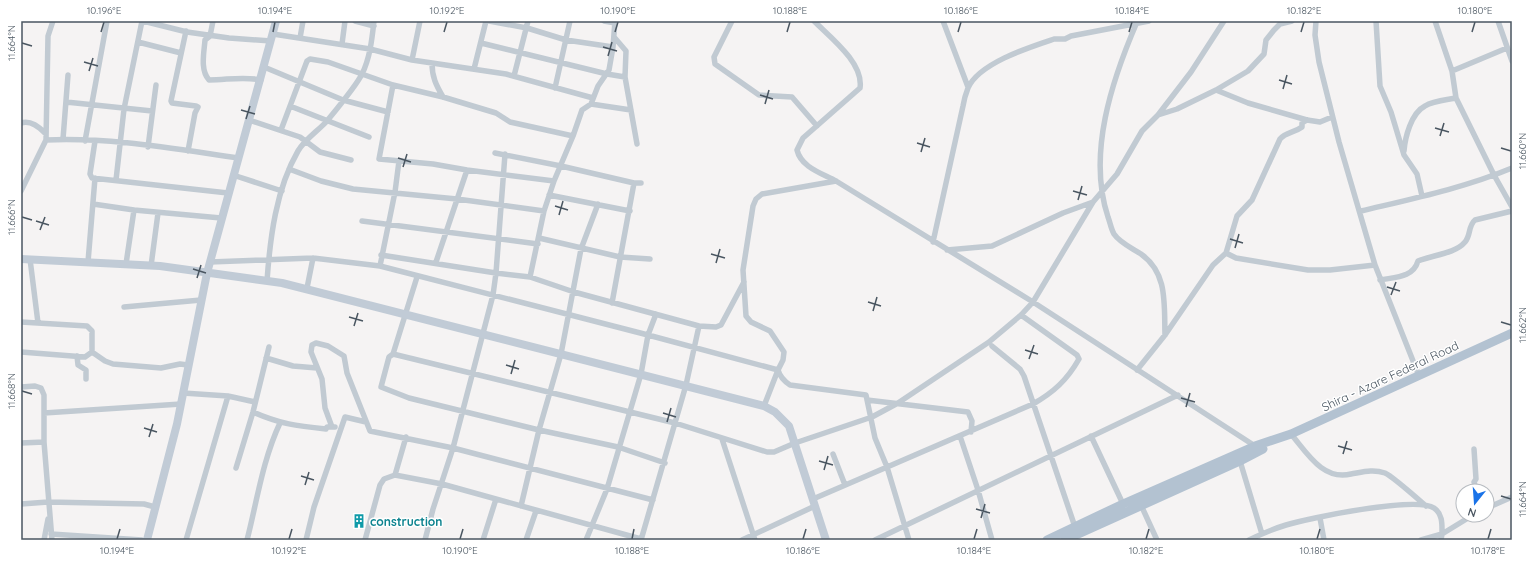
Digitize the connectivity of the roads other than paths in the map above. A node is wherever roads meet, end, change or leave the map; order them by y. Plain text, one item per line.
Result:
1 (53, 21) edge
2 (107, 21) edge
3 (143, 21) edge
4 (213, 21) edge
5 (276, 21) edge
6 (303, 21) edge
7 (345, 21) edge
8 (355, 21) edge
9 (420, 21) edge
10 (487, 21) edge
11 (528, 21) edge
12 (570, 21) edge
13 (604, 21) edge
14 (732, 21) edge
15 (814, 21) edge
16 (943, 21) edge
17 (1149, 21) edge
18 (1224, 21) edge
19 (1292, 21) edge
20 (1316, 21) edge
21 (1376, 21) edge
22 (1435, 21) edge
23 (1498, 21) edge
24 (615, 22) edge
25 (1136, 22) edge
26 (374, 24) edge
27 (527, 28) junction
28 (186, 31) junction
29 (210, 36) junction
30 (614, 37) junction
31 (272, 38) junction
32 (300, 38) junction
33 (566, 40) junction
34 (138, 42) junction
35 (481, 43) junction
36 (342, 44) junction
37 (613, 47) junction
38 (1507, 48) junction
39 (370, 49) junction
40 (181, 53) junction
41 (520, 53) junction
42 (412, 60) junction
43 (1512, 61) edge
44 (432, 63) junction
45 (561, 63) junction
46 (264, 68) junction
47 (474, 69) junction
48 (1452, 71) junction
49 (607, 74) junction
50 (68, 75) dead end
51 (362, 75) junction
52 (514, 76) junction
53 (625, 77) junction
54 (261, 80) junction
55 (299, 80) junction
56 (156, 85) dead end
57 (393, 85) junction
58 (968, 87) junction
59 (555, 88) junction
60 (1216, 90) junction
61 (443, 97) junction
62 (593, 98) junction
63 (1456, 98) junction
64 (343, 100) junction
65 (66, 102) junction
66 (92, 104) junction
67 (591, 104) junction
68 (290, 106) junction
69 (124, 109) junction
70 (631, 110) junction
71 (152, 111) junction
72 (388, 112) junction
73 (1158, 115) junction
74 (1332, 117) junction
75 (249, 120) junction
76 (1307, 120) junction
77 (327, 121) junction
78 (21, 123) edge
79 (817, 126) junction
80 (281, 130) junction
81 (574, 136) junction
82 (46, 137) junction
83 (369, 137) dead end
84 (63, 139) junction
85 (85, 141) junction
86 (95, 141) junction
87 (305, 142) junction
88 (121, 143) junction
89 (637, 144) dead end
90 (148, 147) junction
91 (188, 151) junction
92 (495, 153) dead end
93 (505, 154) junction
94 (1404, 156) junction
95 (239, 158) junction
96 (351, 160) dead end
97 (399, 161) junction
98 (561, 166) junction
99 (1512, 168) edge
100 (288, 169) junction
101 (467, 170) junction
102 (503, 174) junction
103 (234, 175) junction
104 (1494, 176) junction
105 (95, 178) junction
106 (116, 180) junction
107 (554, 181) junction
108 (836, 181) junction
109 (634, 183) junction
110 (641, 183) dead end
111 (21, 191) edge
112 (282, 191) junction
113 (395, 192) junction
114 (1101, 192) junction
115 (228, 193) junction
116 (549, 195) junction
117 (1422, 196) junction
118 (457, 199) junction
119 (1093, 202) junction
120 (93, 204) junction
121 (501, 204) junction
122 (598, 204) junction
123 (1512, 207) edge
124 (134, 210) junction
125 (544, 211) junction
126 (630, 211) junction
127 (1361, 211) junction
128 (1512, 211) edge
129 (158, 213) junction
130 (221, 218) junction
131 (362, 221) dead end
132 (388, 223) junction
133 (446, 231) junction
134 (498, 238) junction
135 (538, 241) junction
136 (933, 242) junction
137 (581, 249) junction
138 (947, 250) junction
139 (1226, 252) junction
140 (381, 255) junction
141 (620, 257) junction
142 (21, 258) edge
143 (313, 258) junction
144 (30, 259) junction
145 (269, 259) junction
146 (650, 259) dead end
147 (88, 262) junction
148 (210, 262) junction
149 (436, 262) junction
150 (126, 264) junction
151 (1375, 265) junction
152 (151, 266) junction
153 (380, 266) junction
154 (207, 273) junction
155 (496, 273) junction
156 (417, 277) junction
157 (530, 277) junction
158 (1380, 280) junction
159 (267, 281) junction
160 (744, 281) junction
161 (307, 288) junction
162 (574, 292) junction
163 (493, 295) junction
164 (201, 300) junction
165 (1033, 302) junction
166 (612, 303) junction
167 (124, 307) dead end
168 (405, 314) junction
169 (656, 314) junction
170 (569, 315) junction
171 (1021, 315) junction
172 (21, 322) edge
173 (38, 322) junction
174 (699, 326) junction
175 (1512, 333) edge
176 (1165, 334) junction
177 (482, 335) junction
178 (648, 335) junction
179 (992, 346) dead end
180 (269, 347) dead end
181 (694, 348) junction
182 (21, 352) edge
183 (92, 352) junction
184 (393, 354) junction
185 (560, 354) junction
186 (77, 356) junction
187 (266, 358) junction
188 (188, 365) junction
189 (318, 368) junction
190 (778, 370) junction
191 (1137, 370) junction
192 (473, 373) junction
193 (640, 374) junction
194 (1419, 376) junction
195 (86, 379) dead end
196 (686, 385) junction
197 (21, 387) edge
198 (183, 392) junction
199 (549, 392) junction
200 (1178, 395) junction
201 (228, 396) junction
202 (867, 400) junction
203 (255, 402) junction
204 (898, 403) junction
205 (181, 404) junction
206 (1033, 404) junction
207 (764, 406) junction
208 (462, 411) junction
209 (44, 412) junction
210 (253, 412) junction
211 (629, 412) junction
212 (872, 417) junction
213 (366, 422) junction
214 (280, 423) junction
215 (675, 423) junction
216 (332, 427) junction
217 (340, 429) junction
218 (539, 430) junction
219 (971, 432) junction
220 (1291, 434) junction
221 (960, 436) junction
222 (1092, 436) junction
223 (406, 437) junction
224 (722, 439) junction
225 (1278, 440) junction
226 (21, 442) edge
227 (44, 442) junction
228 (795, 443) junction
229 (1255, 446) junction
230 (618, 447) junction
231 (453, 448) junction
232 (1474, 449) dead end
233 (833, 454) dead end
234 (1052, 455) junction
235 (1240, 461) junction
236 (665, 463) junction
237 (888, 467) junction
238 (236, 468) dead end
239 (530, 468) junction
240 (395, 475) junction
241 (1474, 483) edge
242 (442, 484) junction
243 (845, 485) junction
244 (607, 489) junction
245 (978, 490) junction
246 (1512, 497) edge
247 (496, 499) junction
248 (653, 500) junction
249 (48, 502) junction
250 (814, 502) junction
251 (21, 504) edge
252 (1123, 504) junction
253 (1495, 504) edge
254 (1141, 505) junction
255 (521, 506) junction
256 (1426, 506) junction
257 (155, 507) junction
258 (536, 511) junction
259 (49, 512) junction
260 (1320, 518) junction
261 (1460, 523) edge
262 (591, 525) junction
263 (904, 526) junction
264 (1075, 534) edge
265 (1262, 534) junction
266 (1442, 534) junction
267 (52, 537) edge
268 (754, 537) edge
269 (641, 539) edge
270 (44, 540) edge
271 (142, 540) edge
272 (147, 540) edge
273 (186, 540) edge
274 (247, 540) edge
275 (306, 540) edge
276 (365, 540) edge
277 (425, 540) edge
278 (483, 540) edge
279 (526, 540) edge
280 (586, 540) edge
281 (742, 540) edge
282 (826, 540) edge
283 (875, 540) edge
284 (909, 540) edge
285 (992, 540) edge
286 (1047, 540) edge
287 (1065, 540) edge
288 (1156, 540) edge
289 (1249, 540) edge
290 (1324, 540) edge
291 (1421, 540) edge
292 (1441, 540) edge

1 - 82 street
2 - 66 street
3 - 28 street
3 - 34 street
4 - 29 street
5 - 31 street
6 - 32 street
7 - 36 street
8 - 26 street
9 - 42 street
10 - 27 street
10 - 35 street
11 - 27 street
12 - 33 street
13 - 24 street
14 - 79 street
15 - 79 street
16 - 58 street
17 - 25 street
18 - 73 street
19 - 60 street
20 - 74 street
21 - 94 street
22 - 48 street
23 - 38 street
24 - 30 street
25 - 58 street
25 - 114 street
26 - 39 street
27 - 33 street
27 - 41 street
28 - 29 street
28 - 40 street
29 - 31 street
29 - 54 street
30 - 37 street
30 - 53 street
31 - 32 street
31 - 46 street
32 - 36 street
33 - 37 street
33 - 45 street
34 - 40 street
34 - 69 street
35 - 41 street
35 - 47 street
36 - 39 street
37 - 49 street
38 - 43 street
38 - 48 street
39 - 42 street
39 - 51 street
40 - 91 street
41 - 45 street
41 - 52 street
42 - 44 street
44 - 47 street
44 - 61 street
45 - 49 street
45 - 59 street
46 - 54 street
46 - 55 street
47 - 52 street
48 - 63 street
49 - 53 street
49 - 62 street
50 - 65 street
51 - 55 street
51 - 57 street
51 - 64 street
52 - 59 street
53 - 70 street
54 - 75 street
55 - 64 street
55 - 68 street
56 - 71 street
57 - 61 street
57 - 72 street
58 - 136 street
59 - 62 street
60 - 73 street
60 - 76 street
61 - 81 street
62 - 67 street
63 - 94 street
63 - 104 street
64 - 72 street
64 - 77 street
65 - 66 street
65 - 84 street
66 - 69 street
66 - 85 street
67 - 70 street
67 - 81 street
68 - 77 street
68 - 80 street
69 - 71 street
69 - 88 street
70 - 89 street
71 - 90 street
72 - 97 street
73 - 114 street
74 - 76 street
74 - 127 street
75 - 80 street
75 - 95 street
76 - 139 street
77 - 83 street
77 - 87 street
78 - 82 street
79 - 108 street
80 - 87 street
81 - 98 street
82 - 84 street
82 - 111 street
84 - 85 street
85 - 86 street
86 - 88 street
86 - 105 street
87 - 96 street
87 - 100 street
88 - 90 street
88 - 106 street
90 - 91 street
91 - 95 street
92 - 93 street
93 - 98 street
93 - 102 street
94 - 117 street
95 - 103 street
97 - 101 street
97 - 113 street
98 - 107 street
98 - 109 street
99 - 104 street
100 - 112 street
100 - 113 street
101 - 102 street
101 - 118 street
102 - 107 street
102 - 121 street
103 - 112 street
103 - 115 street
104 - 117 street
104 - 123 street
105 - 106 street
105 - 120 street
106 - 115 street
107 - 116 street
108 - 136 street
108 - 160 street
109 - 110 street
109 - 126 street
112 - 145 street
113 - 118 street
113 - 132 street
114 - 119 street
114 - 176 street
115 - 130 street
116 - 122 street
116 - 125 street
117 - 127 street
118 - 121 street
118 - 133 street
119 - 138 street
119 - 165 street
120 - 124 street
120 - 147 street
121 - 125 street
121 - 134 street
122 - 126 street
122 - 137 street
124 - 129 street
124 - 150 street
125 - 135 street
126 - 141 street
127 - 151 street
128 - 158 street
129 - 130 street
129 - 152 street
130 - 148 street
131 - 132 street
132 - 133 street
132 - 140 street
133 - 134 street
133 - 149 street
134 - 135 street
134 - 155 street
135 - 137 street
135 - 157 street
136 - 138 street
137 - 141 street
137 - 162 street
138 - 165 street
139 - 151 street
139 - 176 street
140 - 149 street
140 - 153 street
141 - 146 street
141 - 166 street
142 - 144 street
143 - 145 street
143 - 153 street
143 - 161 street
144 - 147 street
144 - 173 street
145 - 148 street
145 - 159 street
147 - 150 street
148 - 154 street
149 - 155 street
150 - 152 street
151 - 158 street
152 - 154 street
153 - 156 street
154 - 159 street
154 - 164 street
155 - 157 street
155 - 163 street
156 - 163 street
156 - 168 street
157 - 162 street
158 - 194 street
159 - 161 street
160 - 174 street
160 - 190 street
161 - 168 street
162 - 166 street
162 - 170 street
163 - 170 street
163 - 177 street
164 - 167 street
164 - 188 street
165 - 171 street
165 - 191 street
166 - 169 street
168 - 177 street
168 - 184 street
169 - 174 street
169 - 178 street
170 - 178 street
170 - 185 street
171 - 204 street
171 - 206 street
172 - 173 street
173 - 183 street
174 - 181 street
175 - 194 main road, Shira - Azare Federal Road
176 - 191 street
177 - 185 street
177 - 192 street
178 - 181 street
178 - 193 street
179 - 206 street
180 - 187 street
181 - 190 street
181 - 196 street
182 - 186 street
183 - 186 street
183 - 188 street
184 - 192 street
184 - 208 street
185 - 193 street
185 - 199 street
186 - 195 street
187 - 189 street
187 - 203 street
188 - 198 street
189 - 213 street
189 - 216 street
190 - 202 street
190 - 207 street
191 - 200 street
192 - 199 street
192 - 208 street
193 - 196 street
193 - 211 street
194 - 220 main road, Shira - Azare Federal Road
196 - 207 street
196 - 215 street
197 - 209 street
198 - 201 street
198 - 205 street
199 - 211 street
199 - 218 street
200 - 222 street
200 - 229 street
201 - 203 street
201 - 273 street
202 - 204 street
202 - 212 street
203 - 210 street
204 - 212 street
204 - 219 street
205 - 209 street
205 - 257 street
206 - 219 street
206 - 234 street
207 - 228 street
208 - 218 street
208 - 231 street
209 - 227 street
210 - 214 street
210 - 238 street
211 - 215 street
211 - 230 street
212 - 228 street
212 - 237 street
213 - 217 street
213 - 223 street
214 - 216 street
214 - 274 street
215 - 224 street
215 - 236 street
216 - 217 street
217 - 275 street
218 - 230 street
218 - 239 street
219 - 221 street
220 - 225 main road, Shira - Azare Federal Road
220 - 256 street
221 - 237 street
221 - 245 street
222 - 234 street
222 - 252 street
223 - 231 street
223 - 240 street
224 - 228 street
224 - 268 street
225 - 229 main road, Shira - Azare Federal Road
225 - 235 main road, Shira - Azare Federal Road
226 - 227 street
227 - 249 street
228 - 250 street
229 - 252 main road, Shira - Azare Federal Road
230 - 236 street
230 - 244 street
231 - 239 street
231 - 242 street
232 - 241 street
233 - 243 street
234 - 245 street
234 - 264 street
235 - 254 main road, Shira - Azare Federal Road
235 - 265 street
236 - 248 street
237 - 243 street
237 - 263 street
239 - 244 street
239 - 255 street
240 - 242 street
240 - 276 street
242 - 247 street
242 - 277 street
243 - 250 street
244 - 248 street
244 - 262 street
245 - 263 street
245 - 285 street
246 - 253 street
247 - 255 street
247 - 278 street
248 - 269 street
249 - 251 street
249 - 257 street
249 - 259 street
250 - 268 street
250 - 282 street
252 - 264 main road, Shira - Azare Federal Road
254 - 264 main road, Shira - Azare Federal Road
254 - 288 street
255 - 258 street
256 - 260 street
256 - 266 street
257 - 272 street
258 - 262 street
258 - 279 street
259 - 267 street
259 - 270 street
260 - 265 street
260 - 290 street
261 - 266 street
262 - 269 street
262 - 280 street
263 - 283 street
263 - 284 street
264 - 286 main road, Shira - Azare Federal Road
264 - 287 main road, Shira - Azare Federal Road
265 - 289 street
266 - 291 street
266 - 292 street
267 - 271 street
268 - 281 street

